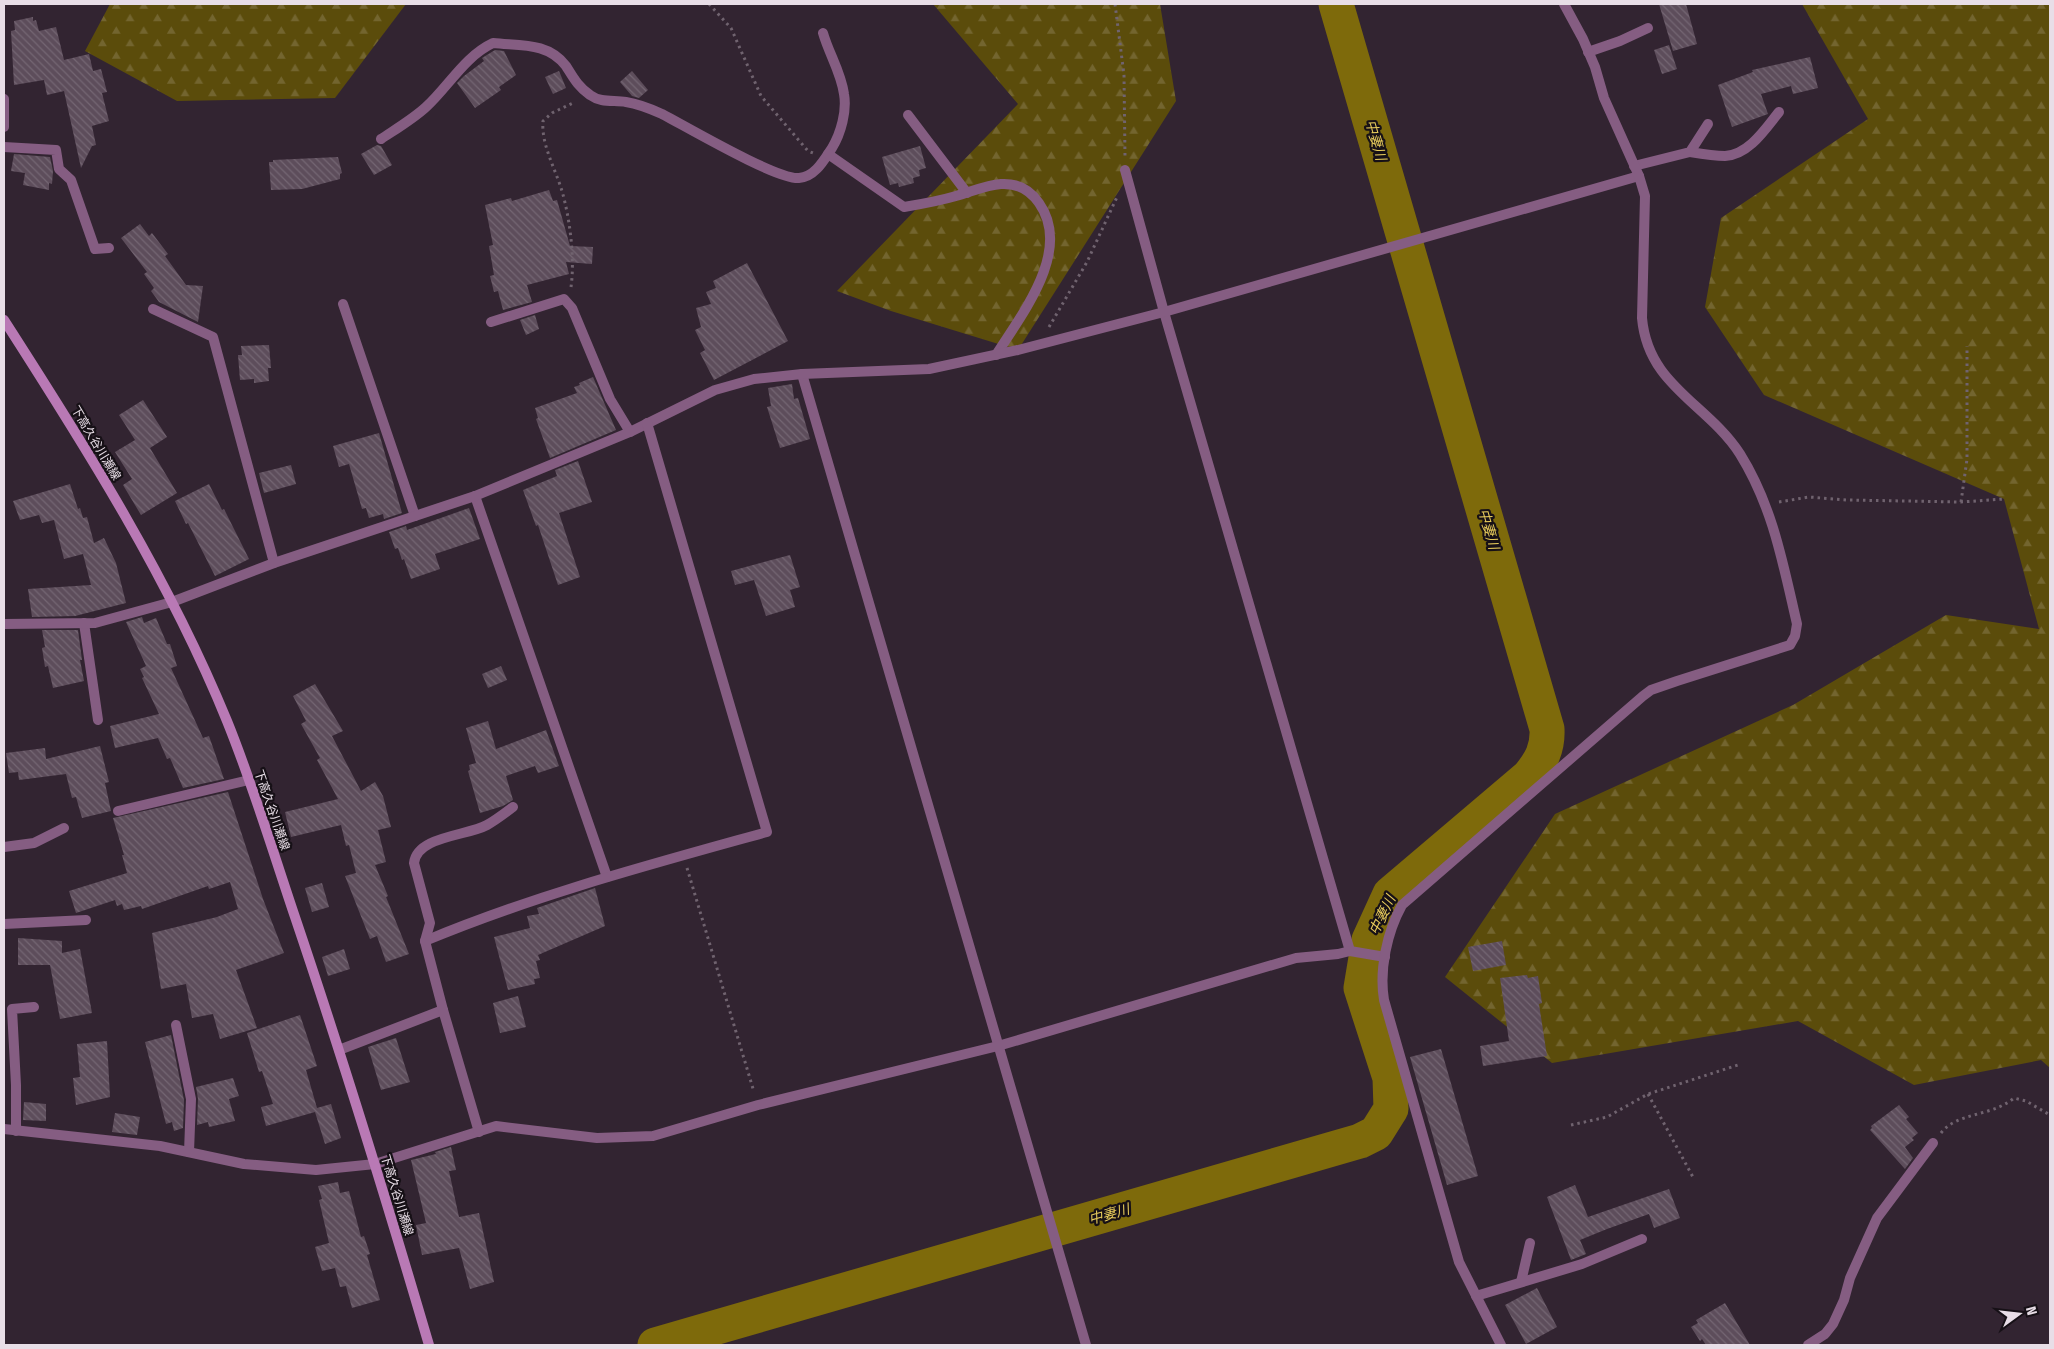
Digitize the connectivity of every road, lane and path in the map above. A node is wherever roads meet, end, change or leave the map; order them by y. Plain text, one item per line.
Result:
1 (709, 4) edge
2 (1115, 4) edge
3 (1564, 4) edge
4 (1648, 28) dead end
5 (823, 33) dead end
6 (1588, 52) junction
7 (590, 95) junction
8 (4, 99) edge
9 (1779, 112) dead end
10 (908, 115) dead end
11 (1708, 124) dead end
12 (4, 127) edge
13 (382, 139) dead end
14 (4, 147) edge
15 (1690, 152) junction
16 (826, 157) junction
17 (1125, 170) joint
18 (1637, 171) junction
19 (967, 193) junction
20 (1117, 194) dead end
21 (109, 248) dead end
22 (567, 302) junction
23 (343, 304) dead end
24 (153, 309) dead end
25 (1164, 312) junction
26 (4, 320) edge
27 (491, 322) dead end
28 (1039, 344) junction
29 (1967, 346) dead end
30 (996, 355) junction
31 (802, 374) junction
32 (647, 424) junction
33 (630, 432) junction
34 (475, 496) junction
35 (2004, 499) dead end
36 (1961, 502) junction
37 (1766, 504) junction
38 (415, 516) junction
39 (274, 563) junction
40 (172, 602) junction
41 (84, 623) junction
42 (4, 624) edge
43 (98, 720) dead end
44 (249, 780) junction
45 (514, 807) dead end
46 (118, 811) dead end
47 (64, 828) dead end
48 (4, 847) edge
49 (683, 856) junction
50 (606, 877) junction
51 (86, 920) dead end
52 (4, 924) edge
53 (425, 941) junction
54 (1350, 951) junction
55 (1381, 956) junction
56 (34, 1007) dead end
57 (443, 1010) junction
58 (176, 1025) dead end
59 (998, 1046) junction
60 (339, 1050) junction
61 (1741, 1064) dead end
62 (1648, 1094) junction
63 (758, 1105) junction
64 (2050, 1115) edge
65 (1571, 1126) dead end
66 (4, 1130) edge
67 (16, 1131) junction
68 (479, 1132) junction
69 (1934, 1143) joint
70 (189, 1152) junction
71 (374, 1164) junction
72 (1694, 1179) dead end
73 (1642, 1240) dead end
74 (1530, 1243) dead end
75 (1521, 1282) junction
76 (1476, 1296) junction
77 (429, 1345) edge
78 (1086, 1345) edge
79 (1501, 1345) edge
80 (1808, 1345) edge

1 - 16 path
2 - 17 path
3 - 6 street
4 - 6 street
5 - 16 street
6 - 18 street
7 - 13 street
7 - 16 street
7 - 22 path
8 - 12 street
9 - 15 street
10 - 19 street
11 - 15 street
14 - 21 street
15 - 18 street
16 - 19 street
17 - 25 street
18 - 25 street
18 - 37 street
19 - 30 street
20 - 28 path
22 - 27 street
22 - 33 street
23 - 38 street
24 - 39 street
25 - 28 street
25 - 54 street
26 - 40 main road, 下高久谷川瀬線
28 - 30 street
29 - 36 path
30 - 31 street
31 - 32 street
31 - 59 street
32 - 33 street
32 - 49 street
33 - 34 street
34 - 38 street
34 - 50 street
35 - 36 path
36 - 37 path
37 - 55 street
38 - 39 street
39 - 40 street
40 - 41 street
40 - 44 main road, 下高久谷川瀬線
41 - 42 street
41 - 43 street
44 - 46 street
44 - 60 main road, 下高久谷川瀬線
45 - 53 street
47 - 48 street
49 - 50 street
49 - 63 path
50 - 53 street
51 - 52 street
53 - 57 street
54 - 55 street
54 - 59 street
55 - 76 street
56 - 67 street
57 - 60 street
57 - 68 street
58 - 70 street
59 - 63 street
59 - 78 street
60 - 71 main road, 下高久谷川瀬線
61 - 62 path
62 - 65 path
62 - 72 path
63 - 68 street
64 - 69 path
66 - 67 street
67 - 70 street
68 - 71 street
69 - 80 street
70 - 71 street
71 - 77 main road, 下高久谷川瀬線
73 - 75 street
74 - 75 street
75 - 76 street
76 - 79 street

